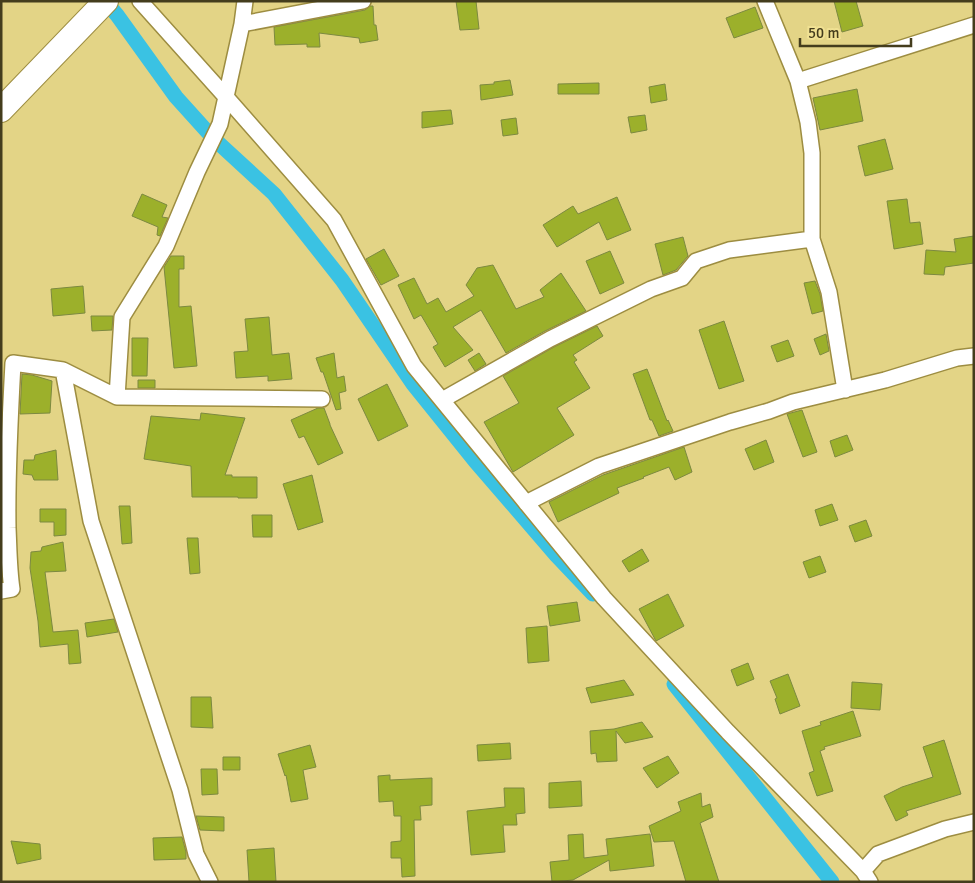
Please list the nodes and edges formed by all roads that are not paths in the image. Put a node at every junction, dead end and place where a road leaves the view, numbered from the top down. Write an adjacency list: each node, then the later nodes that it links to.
1 (106, 1): 10 (main road)
2 (140, 1): 9 (street)
3 (245, 1): 6 (street)
4 (363, 1): 6 (street)
5 (765, 1): 8 (street)
6 (242, 24): 9 (street)
7 (974, 25): 8 (street)
8 (798, 81): 11 (street)
9 (226, 97): 15 (street); 17 (street)
10 (1, 110)
11 (812, 239): 14 (street); 17 (street)
12 (974, 356): 14 (street)
13 (63, 370): 15 (street); 19 (street); 22 (street)
14 (845, 390): 18 (street)
15 (117, 397): 16 (street)
16 (322, 399)
17 (442, 400): 18 (street)
18 (526, 503): 21 (street)
19 (1, 591)
20 (974, 822): 21 (street)
21 (867, 876)
22 (210, 882)

